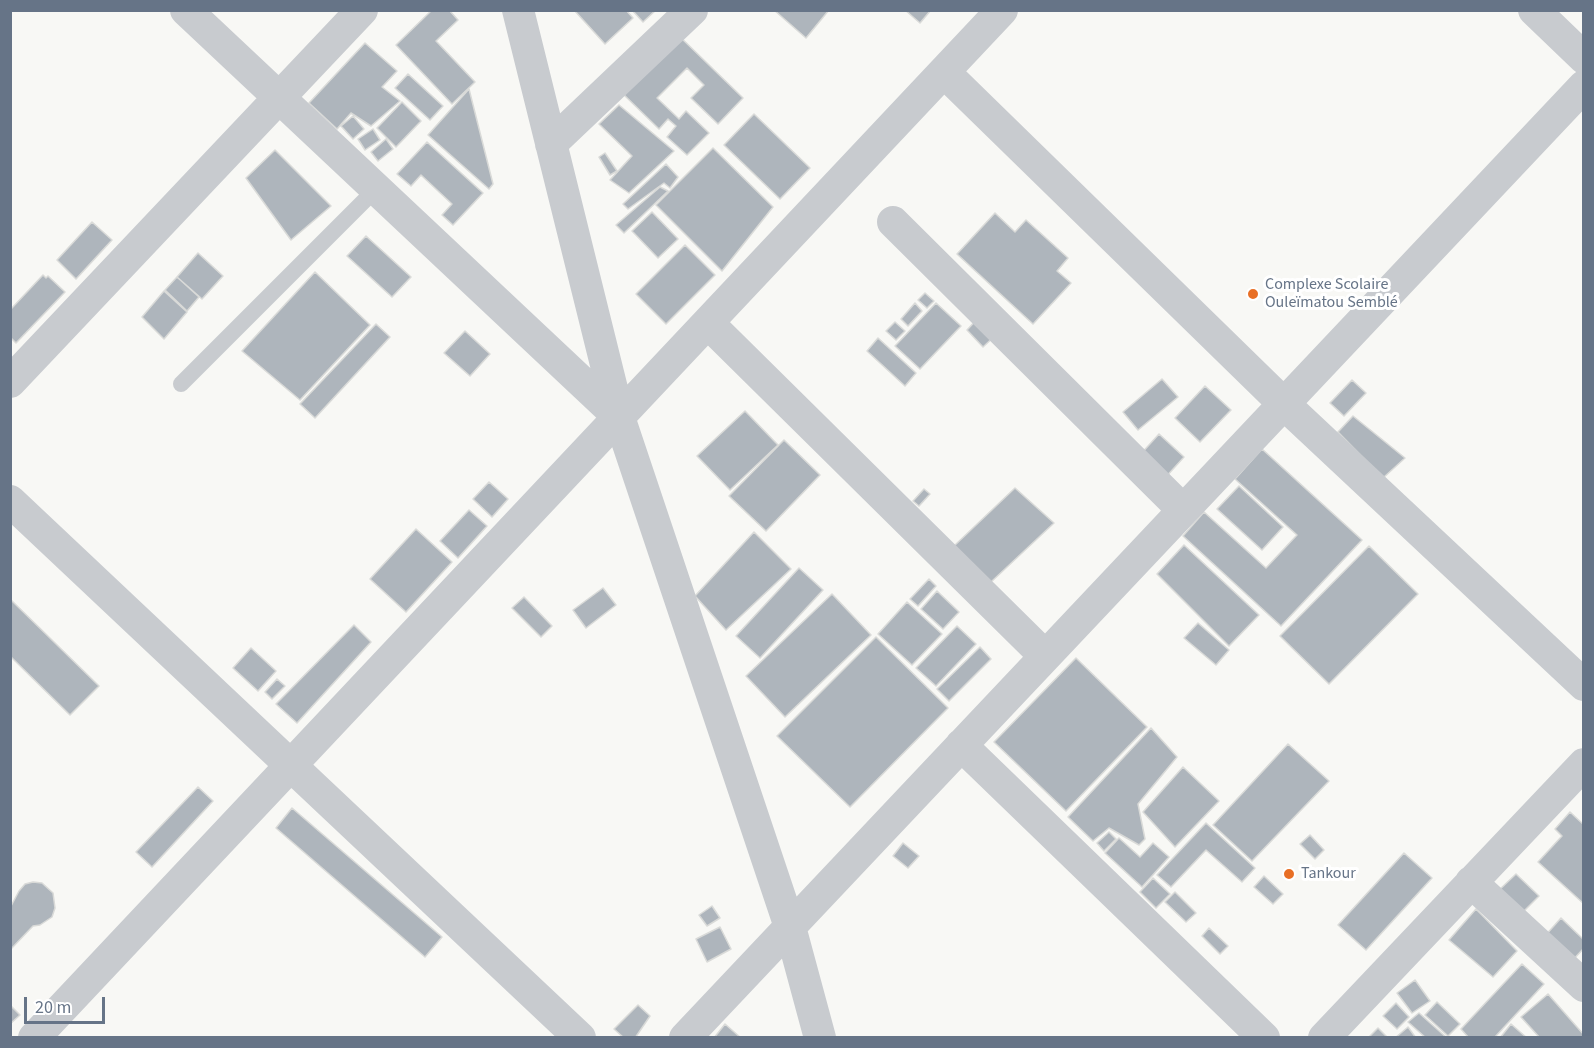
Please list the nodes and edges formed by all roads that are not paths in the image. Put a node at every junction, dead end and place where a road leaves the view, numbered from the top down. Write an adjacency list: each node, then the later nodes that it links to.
1 (186, 10): 10 (street)
2 (362, 10): 10 (street)
3 (518, 10): 11 (street)
4 (692, 10): 11 (street)
5 (1002, 10): 8 (street)
6 (1534, 10): 7 (street)
7 (1584, 58)
8 (944, 72): 14 (street); 17 (street)
9 (1584, 86): 17 (street)
10 (279, 98): 12 (street); 15 (street)
11 (551, 144): 18 (street)
12 (376, 189): 16 (lane); 18 (street)
13 (893, 222): 20 (street)
14 (708, 323): 18 (street); 21 (street)
15 (10, 381)
16 (181, 384)
17 (1284, 404): 20 (street); 22 (street)
18 (619, 417): 25 (street); 27 (street)
19 (10, 501): 25 (street)
20 (1183, 510): 21 (street)
21 (1045, 656): 23 (street)
22 (1584, 685)
23 (962, 745): 27 (street); 33 (street)
24 (1584, 764): 26 (street)
25 (291, 765): 29 (street); 30 (street)
26 (1471, 882): 28 (street); 34 (street)
27 (790, 927): 31 (street); 32 (street)
28 (1584, 986)
29 (34, 1038)
30 (580, 1038)
31 (685, 1038)
32 (820, 1038)
33 (1264, 1038)
34 (1324, 1038)

